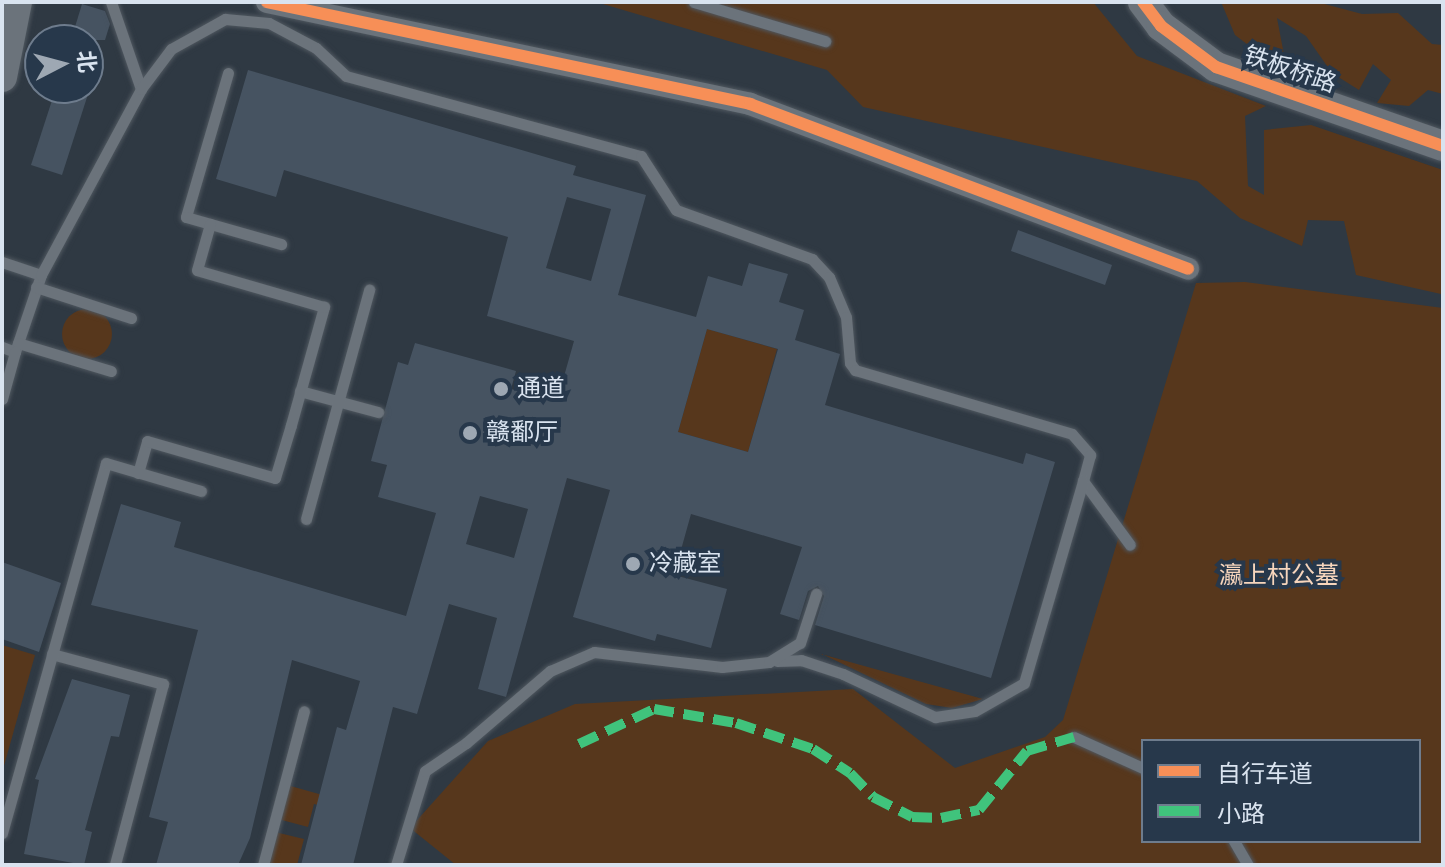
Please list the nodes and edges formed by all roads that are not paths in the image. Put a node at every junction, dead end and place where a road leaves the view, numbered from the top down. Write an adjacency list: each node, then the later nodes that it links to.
1 (17, 2): 8 (street)
2 (111, 2): 9 (lane)
3 (267, 2): 14 (street)
4 (694, 2): 6 (lane)
5 (1143, 2): 10 (street, 铁板桥路)
6 (825, 41)
7 (228, 73): 11 (lane)
8 (2, 77)
9 (141, 89): 15 (lane); 27 (lane)
10 (1443, 146)
11 (210, 224): 12 (lane); 22 (lane)
12 (281, 244)
13 (2, 262): 15 (lane)
14 (1188, 269)
15 (41, 275): 16 (lane)
16 (36, 287): 18 (lane); 20 (lane)
17 (369, 290): 24 (lane)
18 (131, 318)
19 (2, 347): 20 (lane)
20 (17, 347): 21 (lane); 23 (lane)
21 (111, 371)
22 (300, 391): 24 (lane); 26 (lane)
23 (2, 399)
24 (339, 401): 25 (lane); 29 (lane)
25 (378, 412)
26 (138, 473): 28 (lane); 32 (lane)
27 (1083, 481): 30 (lane); 33 (lane)
28 (201, 491)
29 (306, 519)
30 (1130, 545)
31 (816, 594): 33 (lane)
32 (52, 654): 37 (lane); 39 (lane)
33 (769, 662): 41 (lane)
34 (304, 711): 40 (lane)
35 (1074, 737): 36 (lane)
36 (1141, 767)
37 (2, 833)
38 (1235, 843): 42 (lane)
39 (115, 865)
40 (263, 865)
41 (396, 865)
42 (1248, 865)

